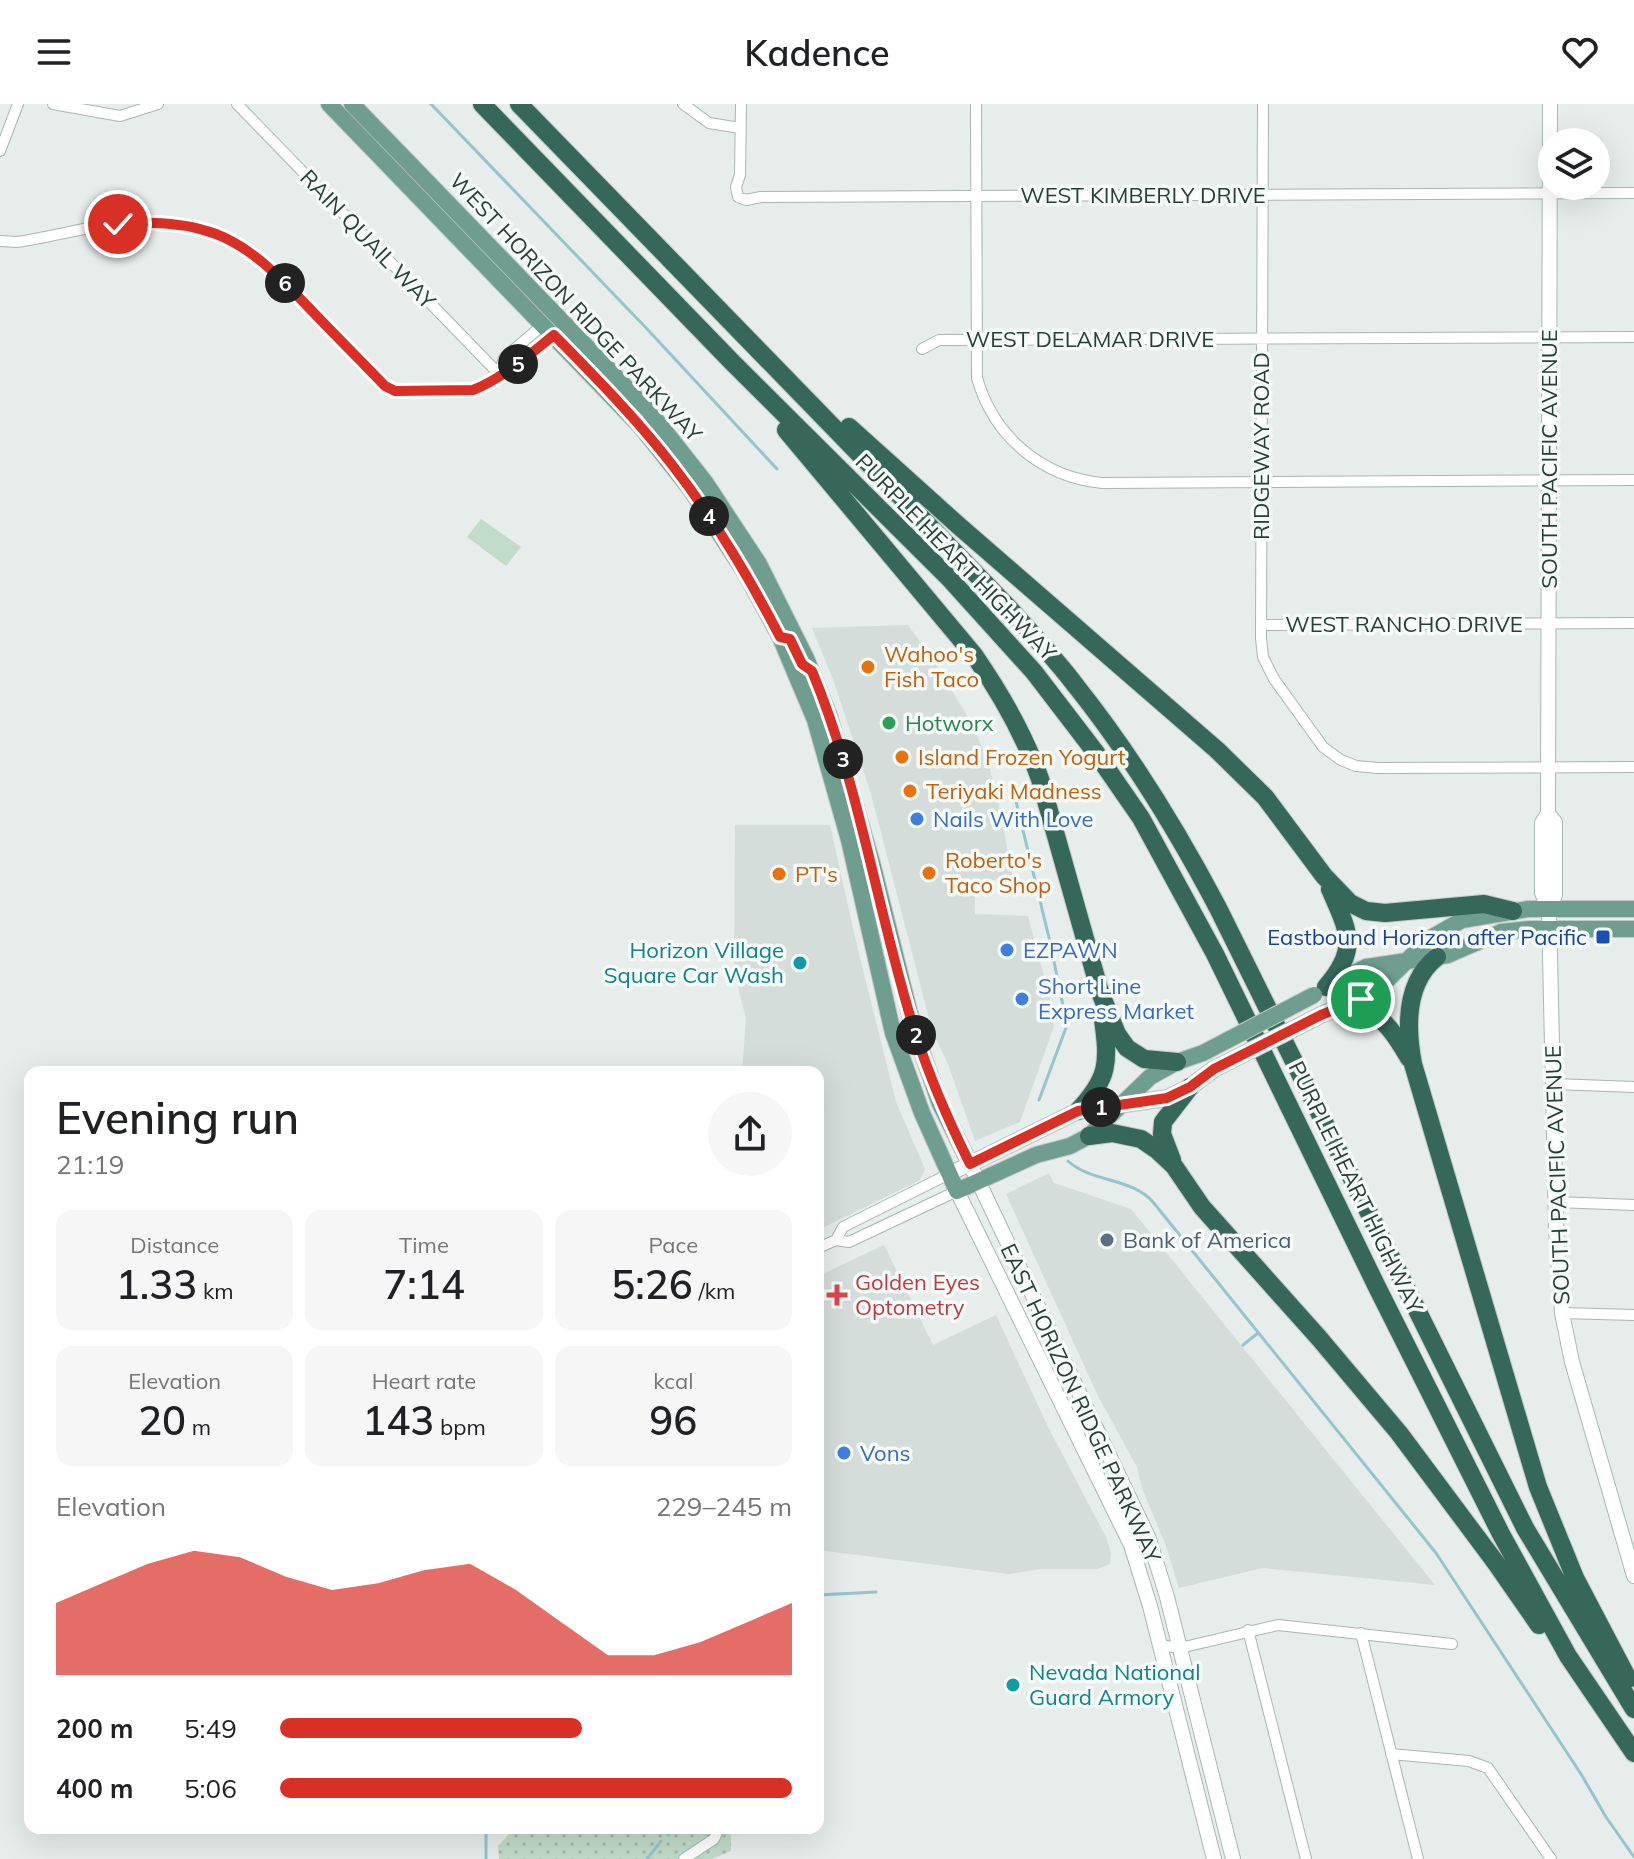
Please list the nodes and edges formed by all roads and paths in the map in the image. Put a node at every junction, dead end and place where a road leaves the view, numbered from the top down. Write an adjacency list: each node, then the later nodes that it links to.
1 (18, 104): 16 (street)
2 (53, 104): 3 (street)
3 (158, 104)
4 (237, 104): 32 (street, RAIN QUAIL WAY)
5 (329, 104): 25 (main road, WEST HORIZON RIDGE PARKWAY)
6 (352, 104): 33 (main road, WEST HORIZON RIDGE PARKWAY)
7 (482, 104): 31 (highway, PURPLE HEART HIGHWAY)
8 (519, 104): 24 (highway, PURPLE HEART HIGHWAY)
9 (683, 104): 14 (street)
10 (741, 104): 14 (street)
11 (976, 104): 21 (street)
12 (1263, 104): 19 (street, RIDGEWAY ROAD)
13 (1550, 104): 15 (main road, SOUTH PACIFIC AVENUE)
14 (740, 128): 21 (street, WEST KIMBERLY DRIVE)
15 (1550, 128)
16 (0, 151)
17 (1610, 193): 18 (street, WEST KIMBERLY DRIVE)
18 (1634, 193)
19 (1263, 194): 20 (street, WEST KIMBERLY DRIVE); 21 (street, WEST KIMBERLY DRIVE); 28 (street, RIDGEWAY ROAD)
20 (1538, 194)
21 (975, 196): 29 (street)
22 (1549, 200): 26 (main road, SOUTH PACIFIC AVENUE)
23 (0, 241): 32 (street)
24 (725, 315): 46 (highway); 88 (highway, PURPLE HEART HIGHWAY)
25 (549, 330): 32 (street); 33 (main road); 37 (main road, WEST HORIZON RIDGE PARKWAY)
26 (1549, 337): 27 (street, WEST DELAMAR DRIVE); 28 (street, WEST DELAMAR DRIVE); 35 (main road, SOUTH PACIFIC AVENUE)
27 (1634, 337)
28 (1262, 338): 29 (street, WEST DELAMAR DRIVE); 36 (street, RIDGEWAY ROAD)
29 (976, 339): 30 (street, WEST DELAMAR DRIVE); 36 (street)
30 (922, 349)
31 (732, 362): 57 (highway); 86 (highway, PURPLE HEART HIGHWAY)
32 (499, 374)
33 (619, 379): 37 (main road, WEST HORIZON RIDGE PARKWAY)
34 (1634, 480): 35 (street)
35 (1549, 481): 36 (street); 39 (main road, SOUTH PACIFIC AVENUE)
36 (1261, 482): 40 (street, RIDGEWAY ROAD)
37 (711, 504): 41 (main road, WEST HORIZON RIDGE PARKWAY); 42 (main road, WEST HORIZON RIDGE PARKWAY)
38 (1634, 623): 39 (street, WEST RANCHO DRIVE)
39 (1548, 624): 40 (street, WEST RANCHO DRIVE); 43 (main road, SOUTH PACIFIC AVENUE)
40 (1261, 625): 43 (street, RIDGEWAY ROAD)
41 (780, 637): 42 (main road); 45 (main road, WEST HORIZON RIDGE PARKWAY)
42 (812, 671): 45 (main road, WEST HORIZON RIDGE PARKWAY)
43 (1548, 767): 44 (street); 47 (main road, SOUTH PACIFIC AVENUE)
44 (1634, 767)
45 (842, 785): 50 (main road, WEST HORIZON RIDGE PARKWAY); 53 (main road, WEST HORIZON RIDGE PARKWAY)
46 (1324, 876): 49 (highway); 56 (highway)
47 (1549, 908): 48 (main road); 49 (main road); 51 (main road, SOUTH PACIFIC AVENUE)
48 (1634, 909)
49 (1513, 911): 55 (main road)
50 (888, 928): 53 (main road); 67 (main road, WEST HORIZON RIDGE PARKWAY)
51 (1549, 929): 52 (main road); 54 (main road); 61 (main road, SOUTH PACIFIC AVENUE)
52 (1634, 929)
53 (869, 932): 69 (main road, WEST HORIZON RIDGE PARKWAY)
54 (1437, 957): 55 (main road); 60 (highway)
55 (1408, 961): 56 (main road); 58 (main road)
56 (1320, 991): 59 (main road, bridge)
57 (1100, 992): 59 (highway); 65 (highway)
58 (1341, 1006): 60 (highway); 62 (main road, bridge)
59 (1177, 1062): 64 (main road)
60 (1413, 1064): 87 (highway)
61 (1554, 1084): 63 (street); 72 (main road, SOUTH PACIFIC AVENUE)
62 (1190, 1087): 64 (main road); 68 (highway)
63 (1634, 1087)
64 (1123, 1104): 65 (main road); 66 (main road)
65 (1078, 1111): 67 (main road)
66 (1089, 1136): 68 (highway); 70 (main road)
67 (970, 1164): 69 (main road); 70 (main road, WEST HORIZON RIDGE PARKWAY)
68 (1174, 1166): 86 (highway)
69 (949, 1174): 71 (main road, WEST HORIZON RIDGE PARKWAY); 74 (street)
70 (978, 1183): 71 (main road); 78 (main road, EAST HORIZON RIDGE PARKWAY)
71 (957, 1191): 74 (street); 79 (main road, EAST HORIZON RIDGE PARKWAY)
72 (1556, 1202): 73 (street); 76 (main road, SOUTH PACIFIC AVENUE)
73 (1634, 1205)
74 (836, 1240): 75 (street)
75 (824, 1245)
76 (1562, 1313): 77 (street); 80 (main road, SOUTH PACIFIC AVENUE)
77 (1634, 1315)
78 (1091, 1418): 79 (main road); 85 (main road, EAST HORIZON RIDGE PARKWAY)
79 (1075, 1427): 84 (main road, EAST HORIZON RIDGE PARKWAY)
80 (1634, 1576)
81 (1248, 1630): 82 (street); 85 (street); 95 (street)
82 (1361, 1633): 83 (street); 90 (street)
83 (1452, 1644)
84 (1160, 1645): 85 (street); 93 (main road, EAST HORIZON RIDGE PARKWAY)
85 (1180, 1648): 94 (main road, EAST HORIZON RIDGE PARKWAY)
86 (1568, 1656): 89 (highway, PURPLE HEART HIGHWAY)
87 (1634, 1689)
88 (1634, 1709)
89 (1634, 1753)
90 (1391, 1754): 96 (street); 97 (street)
91 (716, 1834): 92 (street)
92 (684, 1859)
93 (1214, 1859)
94 (1233, 1859)
95 (1306, 1859)
96 (1418, 1859)
97 (1551, 1859)

